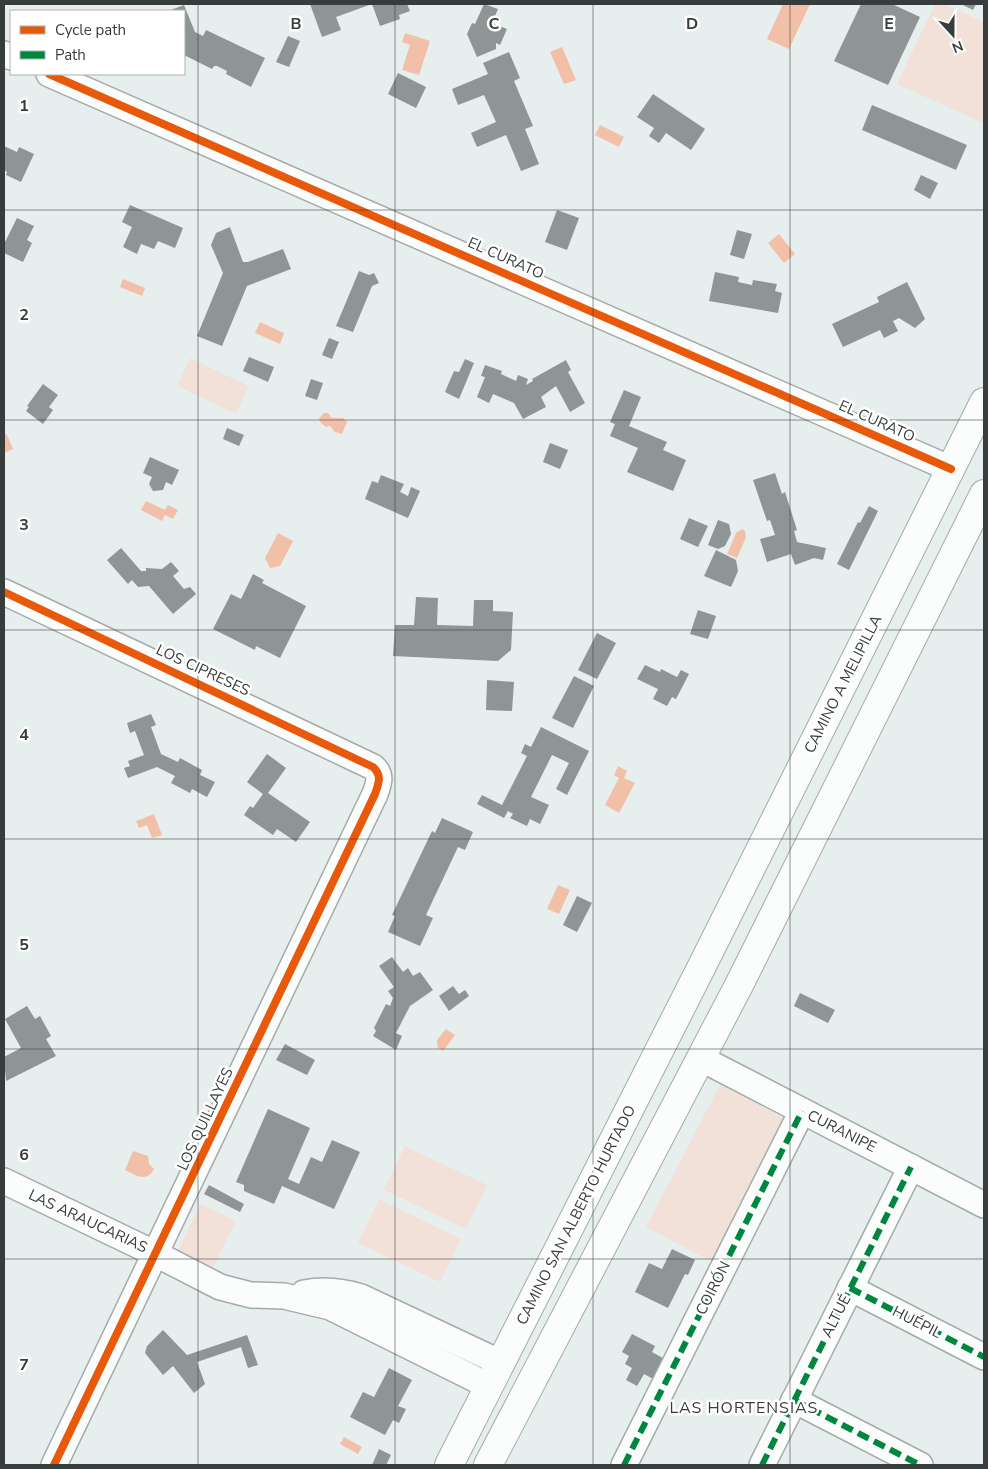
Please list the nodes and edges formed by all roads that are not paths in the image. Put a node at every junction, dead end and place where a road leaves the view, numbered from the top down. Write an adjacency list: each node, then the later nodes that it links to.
1 (51, 75): 3 (street, EL CURATO)
2 (984, 402): 3 (main road, CAMINO A MELIPILLA)
3 (951, 469): 7 (main road, CAMINO A MELIPILLA)
4 (984, 494): 8 (main road)
5 (4, 592): 6 (street, LOS CIPRESES)
6 (379, 783): 13 (street, LOS QUILLAYES)
7 (702, 966): 16 (main road, CAMINO SAN ALBERTO HURTADO)
8 (700, 1058): 9 (street, CURANIPE); 20 (main road)
9 (802, 1111): 10 (street, CURANIPE); 21 (street, COIRÓN)
10 (910, 1167): 12 (street, CURANIPE); 14 (street, ALTUÉ)
11 (4, 1181): 13 (street, LAS ARAUCARIAS)
12 (984, 1205)
13 (156, 1254): 16 (street, LAS ARAUCARIAS); 18 (street, LOS QUILLAYES)
14 (850, 1288): 15 (street, HUÉPIL); 17 (street, ALTUÉ)
15 (984, 1357)
16 (495, 1374): 19 (main road, CAMINO SAN ALBERTO HURTADO)
17 (794, 1400): 22 (street, ALTUÉ); 23 (street)
18 (54, 1465)
19 (449, 1465)
20 (488, 1465)
21 (624, 1465)
22 (762, 1465)
23 (920, 1465)

